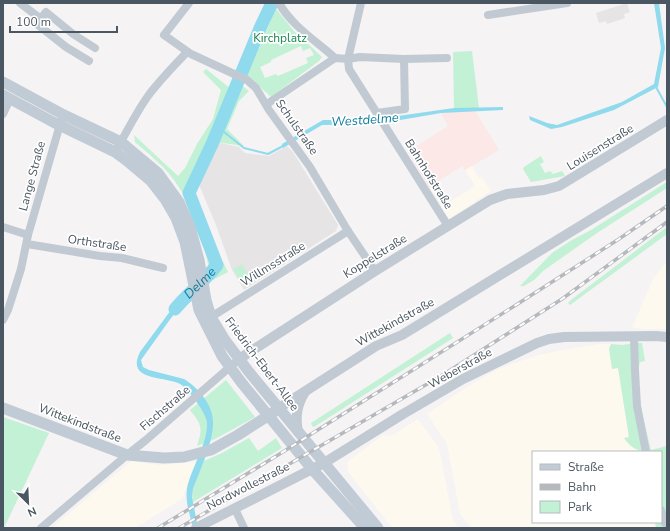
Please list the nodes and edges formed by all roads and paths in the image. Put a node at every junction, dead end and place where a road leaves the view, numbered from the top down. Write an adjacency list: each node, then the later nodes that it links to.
1 (20, 3): 7 (street)
2 (189, 3): 9 (street, Schulstraße)
3 (279, 3): 10 (street)
4 (361, 3): 12 (street)
5 (567, 3): 6 (street)
6 (488, 15)
7 (41, 19): 8 (street); 14 (street)
8 (95, 48)
9 (188, 52): 17 (street, Schulstraße); 22 (street)
10 (335, 58): 12 (street); 17 (street)
11 (447, 58): 13 (street)
12 (348, 59): 13 (street); 19 (street, Bahnhofstraße)
13 (404, 59): 19 (street)
14 (89, 61)
15 (3, 82): 20 (main road, Friedrich-Ebert-Allee)
16 (7, 97): 18 (street); 20 (main road, Friedrich-Ebert-Allee)
17 (266, 104): 28 (street, Schulstraße)
18 (3, 114)
19 (380, 118): 26 (street, Bahnhofstraße)
20 (61, 120): 22 (main road, Friedrich-Ebert-Allee); 23 (main road, Friedrich-Ebert-Allee); 29 (street, Lange Straße)
21 (667, 120): 25 (street, Louisenstraße)
22 (121, 142): 23 (street); 33 (main road, Friedrich-Ebert-Allee)
23 (115, 152): 33 (main road, Friedrich-Ebert-Allee)
24 (667, 173): 40 (street, Wittekindstraße)
25 (544, 190): 26 (street, Koppelstraße)
26 (448, 226): 32 (street, Koppelstraße)
27 (3, 227): 29 (street)
28 (348, 231): 32 (street, Schulstraße); 34 (street, Willmsstraße)
29 (28, 235): 30 (street, Lange Straße)
30 (26, 244): 31 (street, Orthstraße); 35 (street, Lange Straße)
31 (163, 268)
32 (375, 271): 38 (street, Koppelstraße)
33 (198, 286): 34 (main road, Friedrich-Ebert-Allee); 39 (main road, Friedrich-Ebert-Allee)
34 (211, 317): 38 (main road, Friedrich-Ebert-Allee)
35 (3, 320)
36 (634, 336): 37 (street, Weberstraße); 46 (street); 49 (street, Weberstraße)
37 (667, 337)
38 (239, 359): 39 (street, Koppelstraße); 42 (main road, Friedrich-Ebert-Allee)
39 (230, 367): 43 (main road, Friedrich-Ebert-Allee); 45 (street, Fischstraße)
40 (305, 392): 42 (street, Wittekindstraße); 44 (street)
41 (3, 408): 47 (main road, Wittekindstraße)
42 (279, 408): 43 (main road, Wittekindstraße); 44 (main road, Friedrich-Ebert-Allee)
43 (268, 415): 48 (main road, Wittekindstraße); 50 (main road, Friedrich-Ebert-Allee)
44 (298, 432): 49 (main road, Friedrich-Ebert-Allee)
45 (146, 440): 47 (street, Fischstraße); 48 (street)
46 (646, 451)
47 (127, 455): 48 (main road, Wittekindstraße); 54 (street, Fischstraße)
48 (150, 457)
49 (324, 463): 50 (street, Weberstraße); 58 (main road, Friedrich-Ebert-Allee)
50 (312, 469): 51 (street, Nordwollestraße); 57 (main road, Friedrich-Ebert-Allee)
51 (235, 509): 55 (street, Nordwollestraße); 56 (street)
52 (662, 514): 53 (street)
53 (667, 524)
54 (41, 528)
55 (196, 528)
56 (244, 528)
57 (365, 528)
58 (378, 528)

